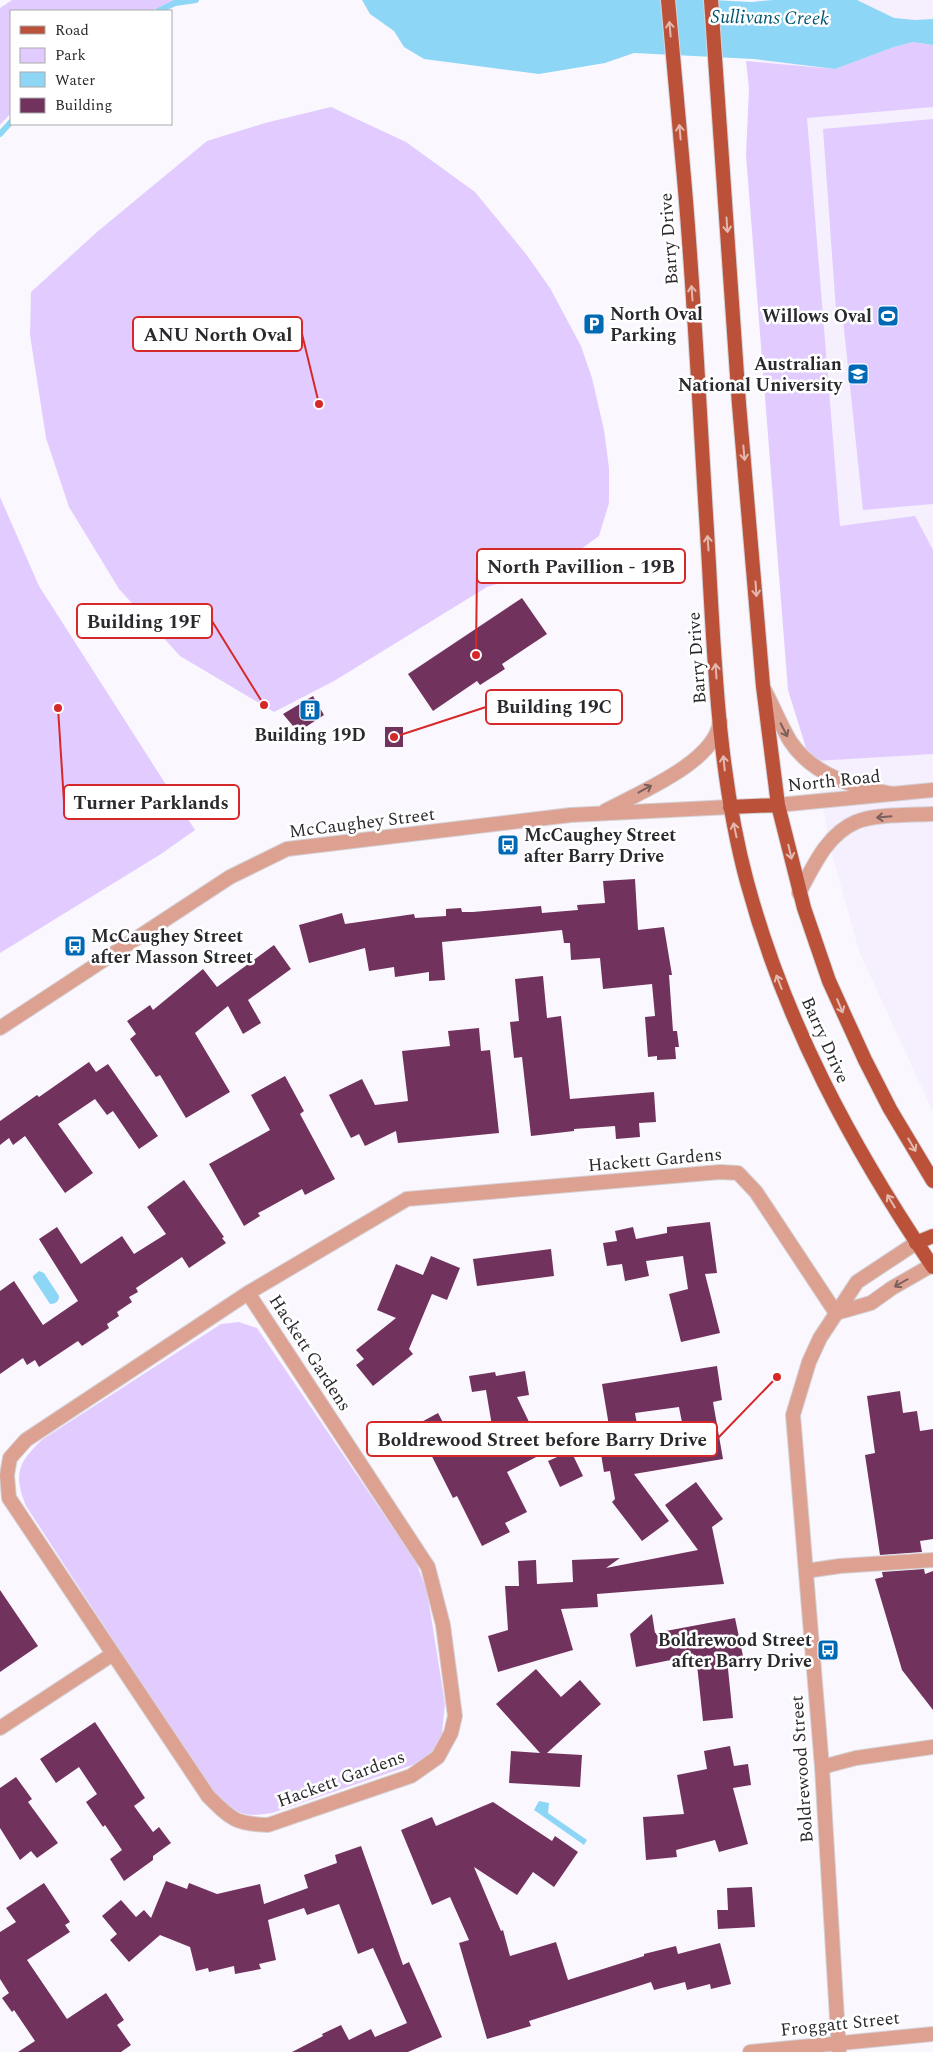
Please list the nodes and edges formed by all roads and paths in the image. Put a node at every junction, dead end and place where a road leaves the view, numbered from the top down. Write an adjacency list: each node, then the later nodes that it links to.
1 (668, 0): 4 (main road, Barry Drive, one-way to 1)
2 (711, 0): 3 (main road, Barry Drive, one-way to 3)
3 (763, 686): 6 (street, North Road, one-way to 6); 7 (main road, Barry Drive)
4 (720, 720): 8 (main road, Barry Drive, one-way to 4); 9 (street, one-way to 4)
5 (933, 790): 6 (street, North Road)
6 (893, 794): 7 (street, North Road)
7 (778, 805): 8 (main road, McCaughey Street); 11 (main road, Barry Drive, one-way to 11)
8 (730, 807): 9 (street, McCaughey Street); 15 (main road, Barry Drive, one-way to 8)
9 (602, 813): 12 (street, McCaughey Street)
10 (933, 814): 11 (street, one-way to 11)
11 (799, 893): 13 (main road, Barry Drive, one-way to 13)
12 (0, 1028)
13 (933, 1181)
14 (933, 1236): 15 (main road)
15 (916, 1243): 16 (main road, Barry Drive); 18 (street, Boldrewood Street)
16 (933, 1265): 18 (street, one-way to 18)
17 (248, 1292): 18 (street, Hackett Gardens); 21 (street, Hackett Gardens); 21 (street, Hackett Gardens)
18 (836, 1313): 20 (street, Boldrewood Street)
19 (933, 1560): 20 (street)
20 (806, 1571): 24 (street, Boldrewood Street)
21 (113, 1654): 22 (street)
22 (0, 1728)
23 (933, 1748): 24 (street)
24 (822, 1767): 26 (street, Boldrewood Street)
25 (933, 2034): 26 (street, Froggatt Street)
26 (839, 2048): 27 (street, Froggatt Street)
27 (750, 2052)

